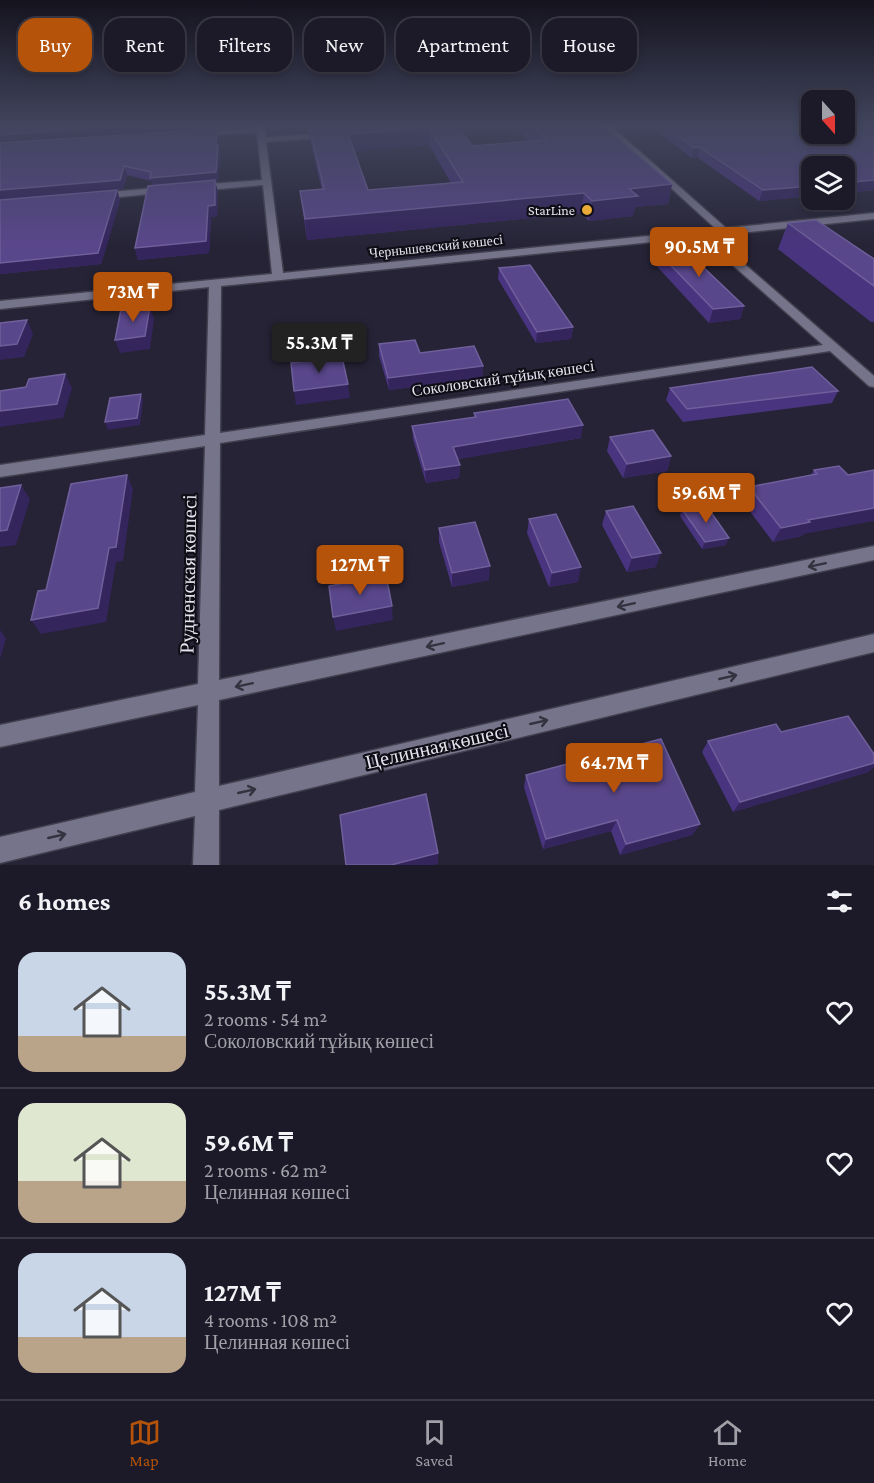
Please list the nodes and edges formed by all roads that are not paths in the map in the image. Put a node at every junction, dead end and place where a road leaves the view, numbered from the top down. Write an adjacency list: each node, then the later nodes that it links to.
1 (265, 165): 3 (street)
2 (650, 165): 8 (street)
3 (267, 182): 4 (street); 10 (street)
4 (186, 189)
5 (174, 190): 6 (street)
6 (93, 197)
7 (874, 216): 8 (street, Чернышевский көшесі)
8 (725, 232): 9 (street, Чернышевский көшесі)
9 (704, 234): 10 (street, Чернышевский көшесі); 13 (street)
10 (278, 276): 11 (street, Чернышевский көшесі)
11 (215, 283): 12 (street, Чернышевский көшесі); 15 (street, Рудненская көшесі)
12 (0, 305)
13 (834, 347): 14 (street); 15 (street, Соколовский тұйық көшесі)
14 (874, 382)
15 (213, 438): 16 (street, Соколовский тұйық көшесі); 19 (street, Рудненская көшесі)
16 (0, 471)
17 (874, 553): 19 (street, one-way to 19)
18 (874, 643): 21 (street, Целинная көшесі, one-way to 18)
19 (209, 692): 20 (street); 21 (street, Рудненская көшесі)
20 (0, 736)
21 (207, 801): 22 (street, Целинная көшесі, one-way to 21); 23 (street, Рудненская көшесі)
22 (0, 850)
23 (206, 865)

